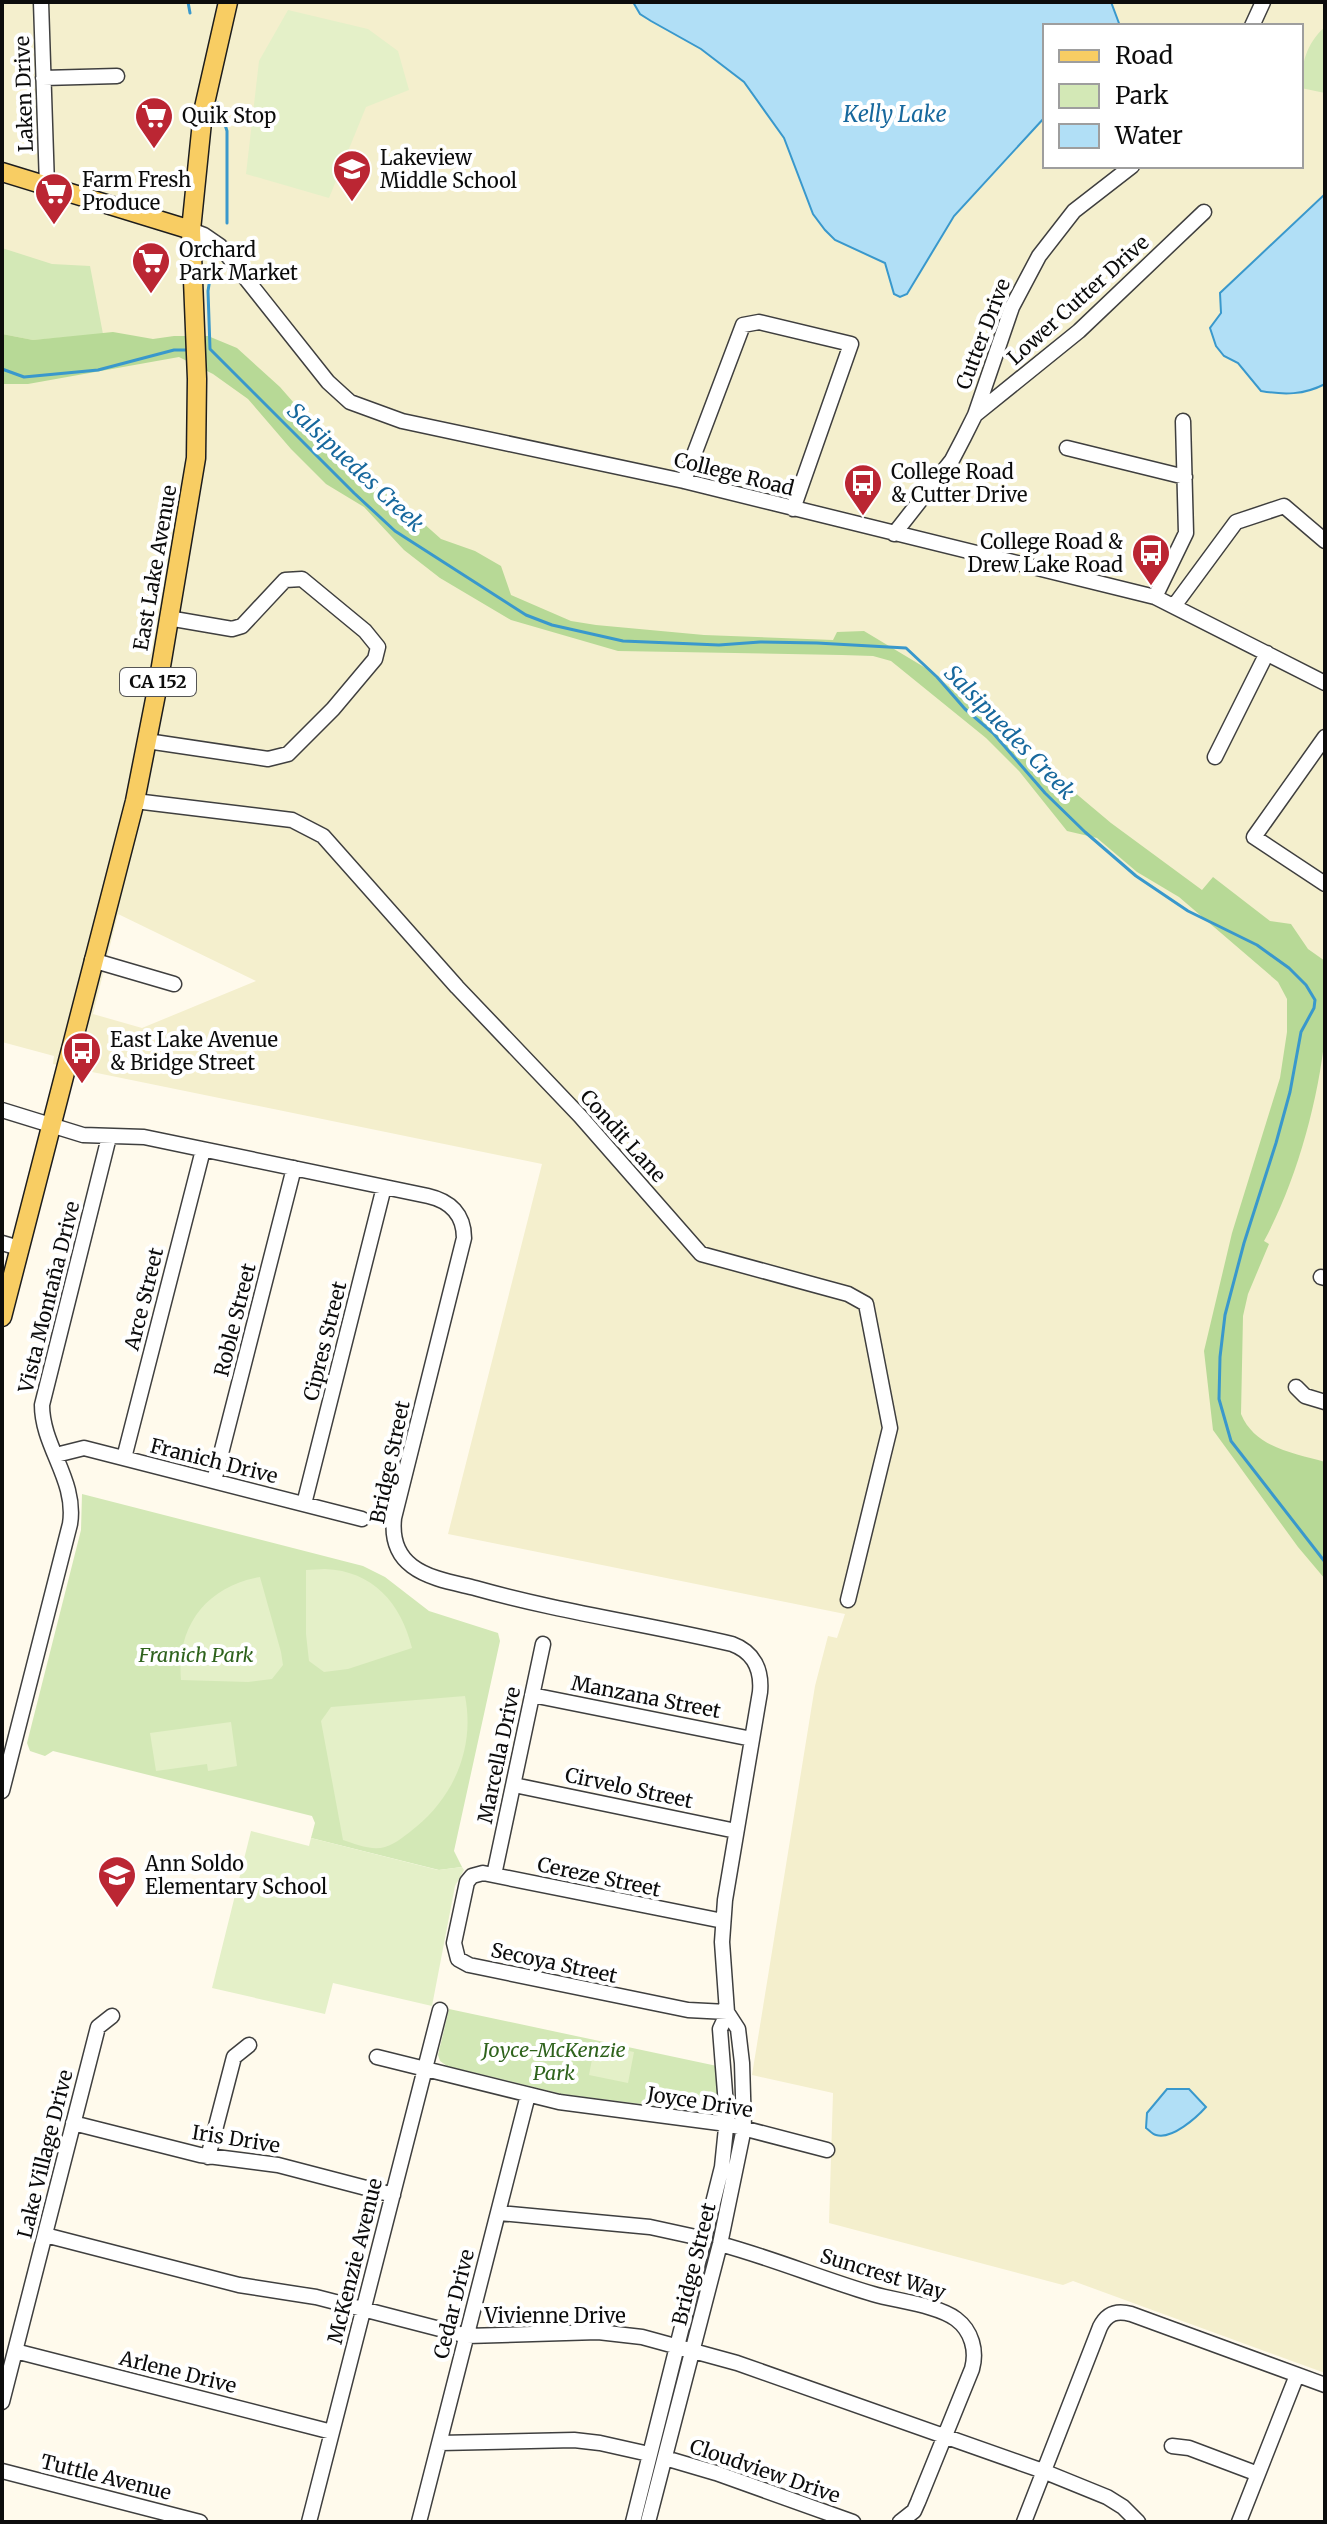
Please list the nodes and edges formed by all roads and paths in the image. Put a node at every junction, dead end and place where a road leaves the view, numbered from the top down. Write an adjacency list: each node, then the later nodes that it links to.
1 (41, 2): 6 (street, Laken Drive)
2 (228, 2): 11 (main road, East Lake Avenue / CA 152)
3 (1263, 2): 4 (street)
4 (1253, 24)
5 (117, 76): 6 (street)
6 (43, 78): 9 (street, Laken Drive)
7 (1129, 168): 12 (street, Cutter Drive)
8 (2, 172): 9 (main road)
9 (47, 186): 11 (main road)
10 (1204, 212): 12 (street, Lower Cutter Drive)
11 (191, 230): 16 (street, College Road); 22 (main road, East Lake Avenue / CA 152)
12 (975, 415): 18 (street, Cutter Drive)
13 (1183, 421): 15 (street)
14 (1067, 448): 15 (street)
15 (1185, 477): 20 (street)
16 (684, 481): 17 (street, College Road); 17 (street)
17 (793, 509): 18 (street, College Road)
18 (894, 534): 20 (street, College Road)
19 (1325, 541): 21 (street)
20 (1155, 597): 21 (street, College Road)
21 (1174, 606): 23 (street, College Road)
22 (168, 618): 26 (main road, East Lake Avenue / CA 152); 26 (street)
23 (1267, 653): 24 (street, College Road); 27 (street)
24 (1325, 683)
25 (1325, 737): 29 (street)
26 (147, 741): 28 (main road, East Lake Avenue / CA 152)
27 (1215, 757)
28 (135, 801): 30 (main road, East Lake Avenue / CA 152); 47 (street, Condit Lane)
29 (1325, 884)
30 (92, 960): 31 (street); 33 (main road, East Lake Avenue / CA 152)
31 (174, 984)
32 (2, 1110): 33 (street, Bridge Street)
33 (51, 1125): 34 (street, Bridge Street); 38 (main road, East Lake Avenue / CA 152)
34 (109, 1137): 35 (street, Bridge Street); 42 (street, Vista Montaña Drive)
35 (203, 1150): 36 (street, Bridge Street); 43 (street, Arce Street)
36 (294, 1168): 37 (street, Bridge Street); 44 (street, Roble Street)
37 (384, 1187): 45 (street, Cipres Street); 50 (street, Bridge Street)
38 (11, 1246): 39 (main road, East Lake Avenue / CA 152)
39 (2, 1317)
40 (1296, 1387): 41 (street)
41 (1325, 1402)
42 (56, 1455): 43 (street, Franich Drive); 51 (street, Vista Montaña Drive)
43 (124, 1458): 44 (street, Franich Drive)
44 (214, 1481): 45 (street, Franich Drive)
45 (304, 1504): 46 (street, Franich Drive)
46 (362, 1519)
47 (848, 1600)
48 (543, 1644): 49 (street, Marcella Drive)
49 (532, 1695): 50 (street, Manzana Street); 52 (street, Marcella Drive)
50 (752, 1739): 54 (street, Bridge Street)
51 (5, 1759): 53 (street, Vista Montaña Drive)
52 (514, 1785): 54 (street, Cirvelo Street); 55 (street, Marcella Drive)
53 (2, 1791)
54 (736, 1831): 57 (street, Bridge Street)
55 (494, 1875): 56 (street, Cereze Street); 57 (street, Cereze Street)
56 (469, 1879): 59 (street, Secoya Street)
57 (723, 1921): 59 (street, Bridge Street)
58 (440, 2010): 63 (street, McKenzie Avenue)
59 (727, 2013): 66 (street, Bridge Street); 67 (street, Bridge Street)
60 (112, 2016): 65 (street, Lake Village Drive)
61 (249, 2045): 69 (street)
62 (377, 2057): 63 (street, Joyce Drive)
63 (426, 2069): 64 (street, Joyce Drive); 70 (street, McKenzie Avenue)
64 (528, 2095): 66 (street, Joyce Drive); 71 (street, Cedar Drive)
65 (73, 2123): 69 (street, Iris Drive); 72 (street, Lake Village Drive)
66 (727, 2124): 67 (street, Joyce Drive); 73 (street, Bridge Street)
67 (744, 2128): 68 (street, Joyce Drive); 74 (street, Bridge Street)
68 (827, 2150)
69 (208, 2157): 70 (street, Iris Drive)
70 (393, 2195): 75 (street, McKenzie Avenue)
71 (499, 2213): 73 (street); 76 (street, Cedar Drive)
72 (45, 2235): 75 (street, Vivienne Drive); 78 (street, Lake Village Drive)
73 (705, 2239): 77 (street, Bridge Street)
74 (720, 2244): 79 (street, Bridge Street); 84 (street, Suncrest Way)
75 (364, 2310): 76 (street, Vivienne Drive); 83 (street, McKenzie Avenue)
76 (467, 2336): 77 (street, Vivienne Drive); 85 (street, Cedar Drive)
77 (677, 2346): 79 (street, Vivienne Drive); 87 (street, Bridge Street)
78 (15, 2351): 82 (street, Lake Village Drive); 83 (street, Arlene Drive)
79 (693, 2351): 84 (street, Vivienne Drive); 88 (street, Bridge Street)
80 (1297, 2375): 81 (street); 90 (street); 91 (street)
81 (1325, 2385)
82 (2, 2402)
83 (332, 2432): 93 (street, McKenzie Avenue)
84 (945, 2437): 90 (street, Vivienne Drive); 98 (street)
85 (440, 2443): 87 (street); 94 (street, Cedar Drive)
86 (1172, 2446): 91 (street)
87 (649, 2454): 95 (street, Bridge Street)
88 (665, 2458): 96 (street, Bridge Street); 97 (street, Cloudview Drive)
89 (2, 2471): 92 (street, Tuttle Avenue)
90 (1043, 2471): 99 (street); 100 (street, Vivienne Drive)
91 (1258, 2474): 101 (street)
92 (200, 2522)
93 (309, 2522)
94 (419, 2522)
95 (633, 2522)
96 (648, 2522)
97 (853, 2522)
98 (900, 2522)
99 (1024, 2522)
100 (1138, 2522)
101 (1239, 2522)

